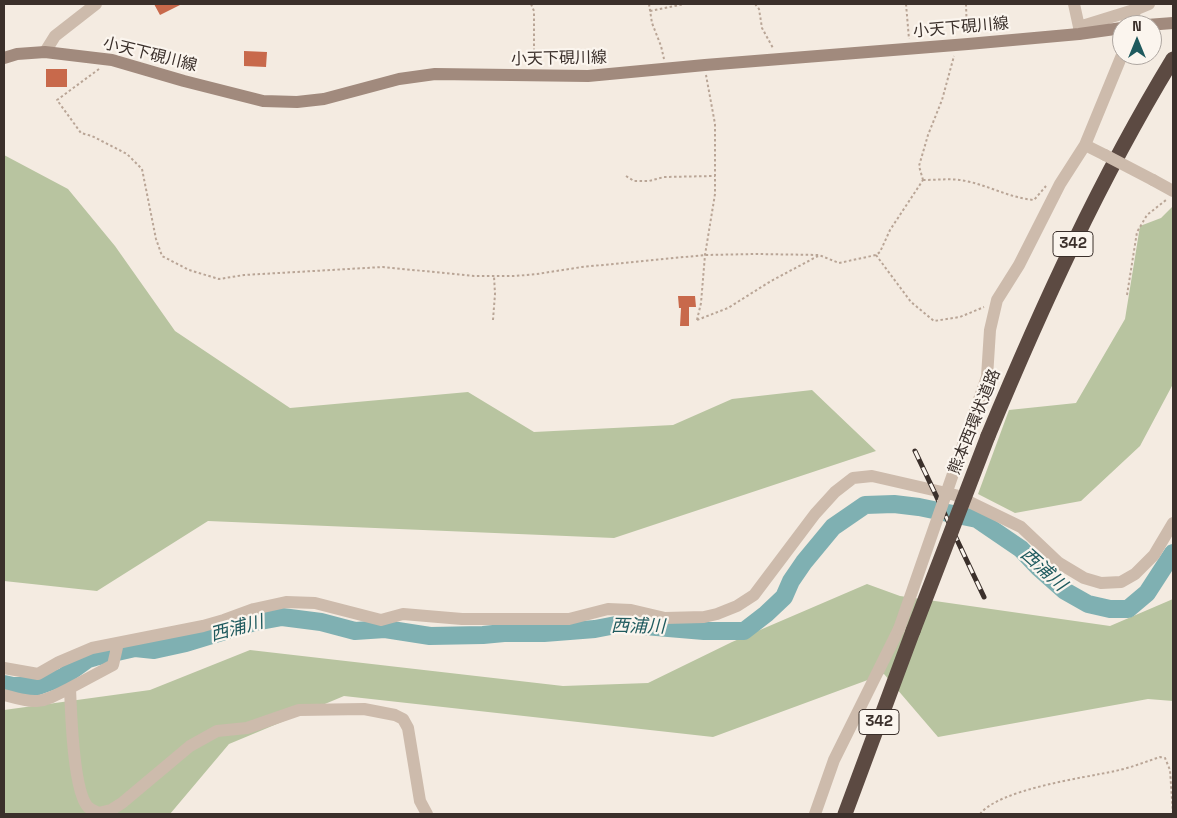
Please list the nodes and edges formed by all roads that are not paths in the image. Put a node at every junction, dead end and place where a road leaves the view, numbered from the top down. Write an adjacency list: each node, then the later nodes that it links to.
1 (96, 4): 8 (street)
2 (1074, 4): 7 (street)
3 (1149, 4): 4 (street)
4 (1137, 9): 5 (street); 7 (street)
5 (1132, 15)
6 (1112, 29): 7 (main road, 小天下硯川線)
7 (1079, 31): 8 (main road, 小天下硯川線)
8 (45, 52): 9 (main road, 小天下硯川線)
9 (4, 58)
10 (1173, 59): 15 (highway, 熊本西環状道路 / 342, bridge)
11 (1118, 65): 12 (street)
12 (1085, 145): 13 (street, bridge); 15 (street, bridge)
13 (1170, 195)
14 (1173, 523): 16 (street)
15 (906, 630): 21 (street); 22 (highway, 熊本西環状道路 / 342)
16 (118, 643): 17 (street); 18 (street)
17 (4, 668)
18 (70, 688): 19 (street); 20 (street)
19 (4, 695)
20 (427, 814)
21 (815, 814)
22 (845, 814)

